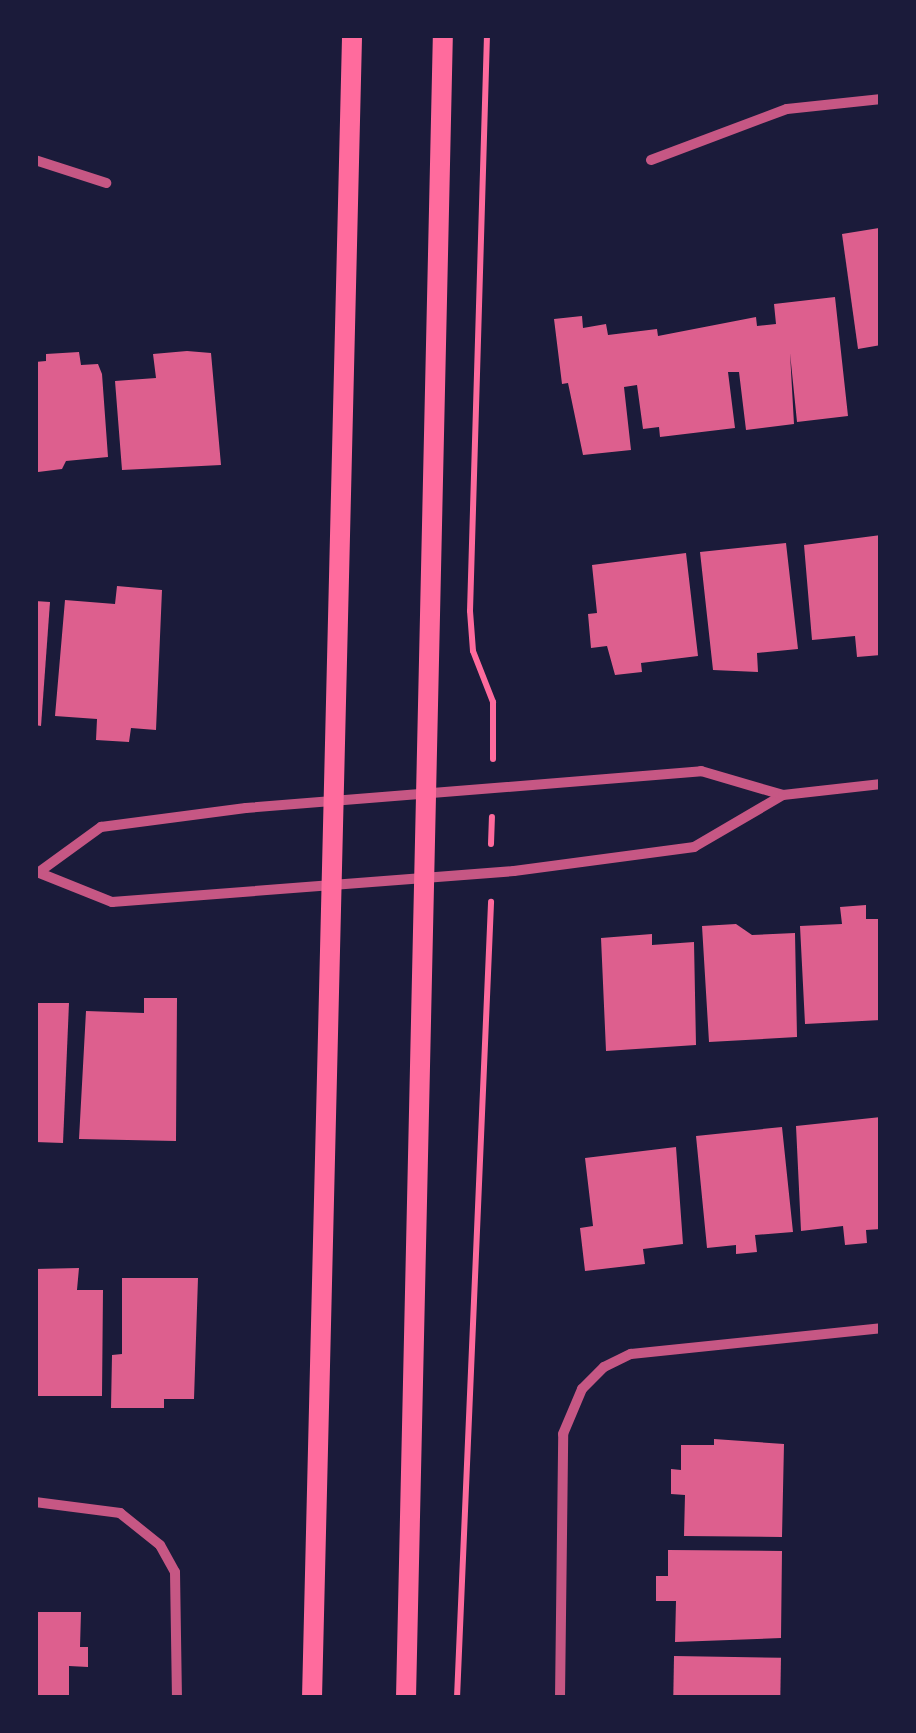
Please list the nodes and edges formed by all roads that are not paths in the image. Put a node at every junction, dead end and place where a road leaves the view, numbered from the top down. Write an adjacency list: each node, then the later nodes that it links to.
1 (352, 35): 10 (main road)
2 (443, 35): 8 (main road)
3 (881, 99): 5 (street)
4 (35, 160): 6 (street)
5 (651, 160)
6 (106, 183)
7 (881, 784): 9 (street)
8 (426, 794): 9 (street); 10 (street); 12 (main road)
9 (784, 795): 12 (street)
10 (330, 801): 11 (street); 13 (main road)
11 (37, 872): 13 (street)
12 (424, 878): 13 (street); 18 (main road)
13 (330, 885): 17 (main road)
14 (881, 1328): 19 (street)
15 (35, 1502): 16 (street)
16 (177, 1698)
17 (312, 1698)
18 (406, 1698)
19 (560, 1698)

